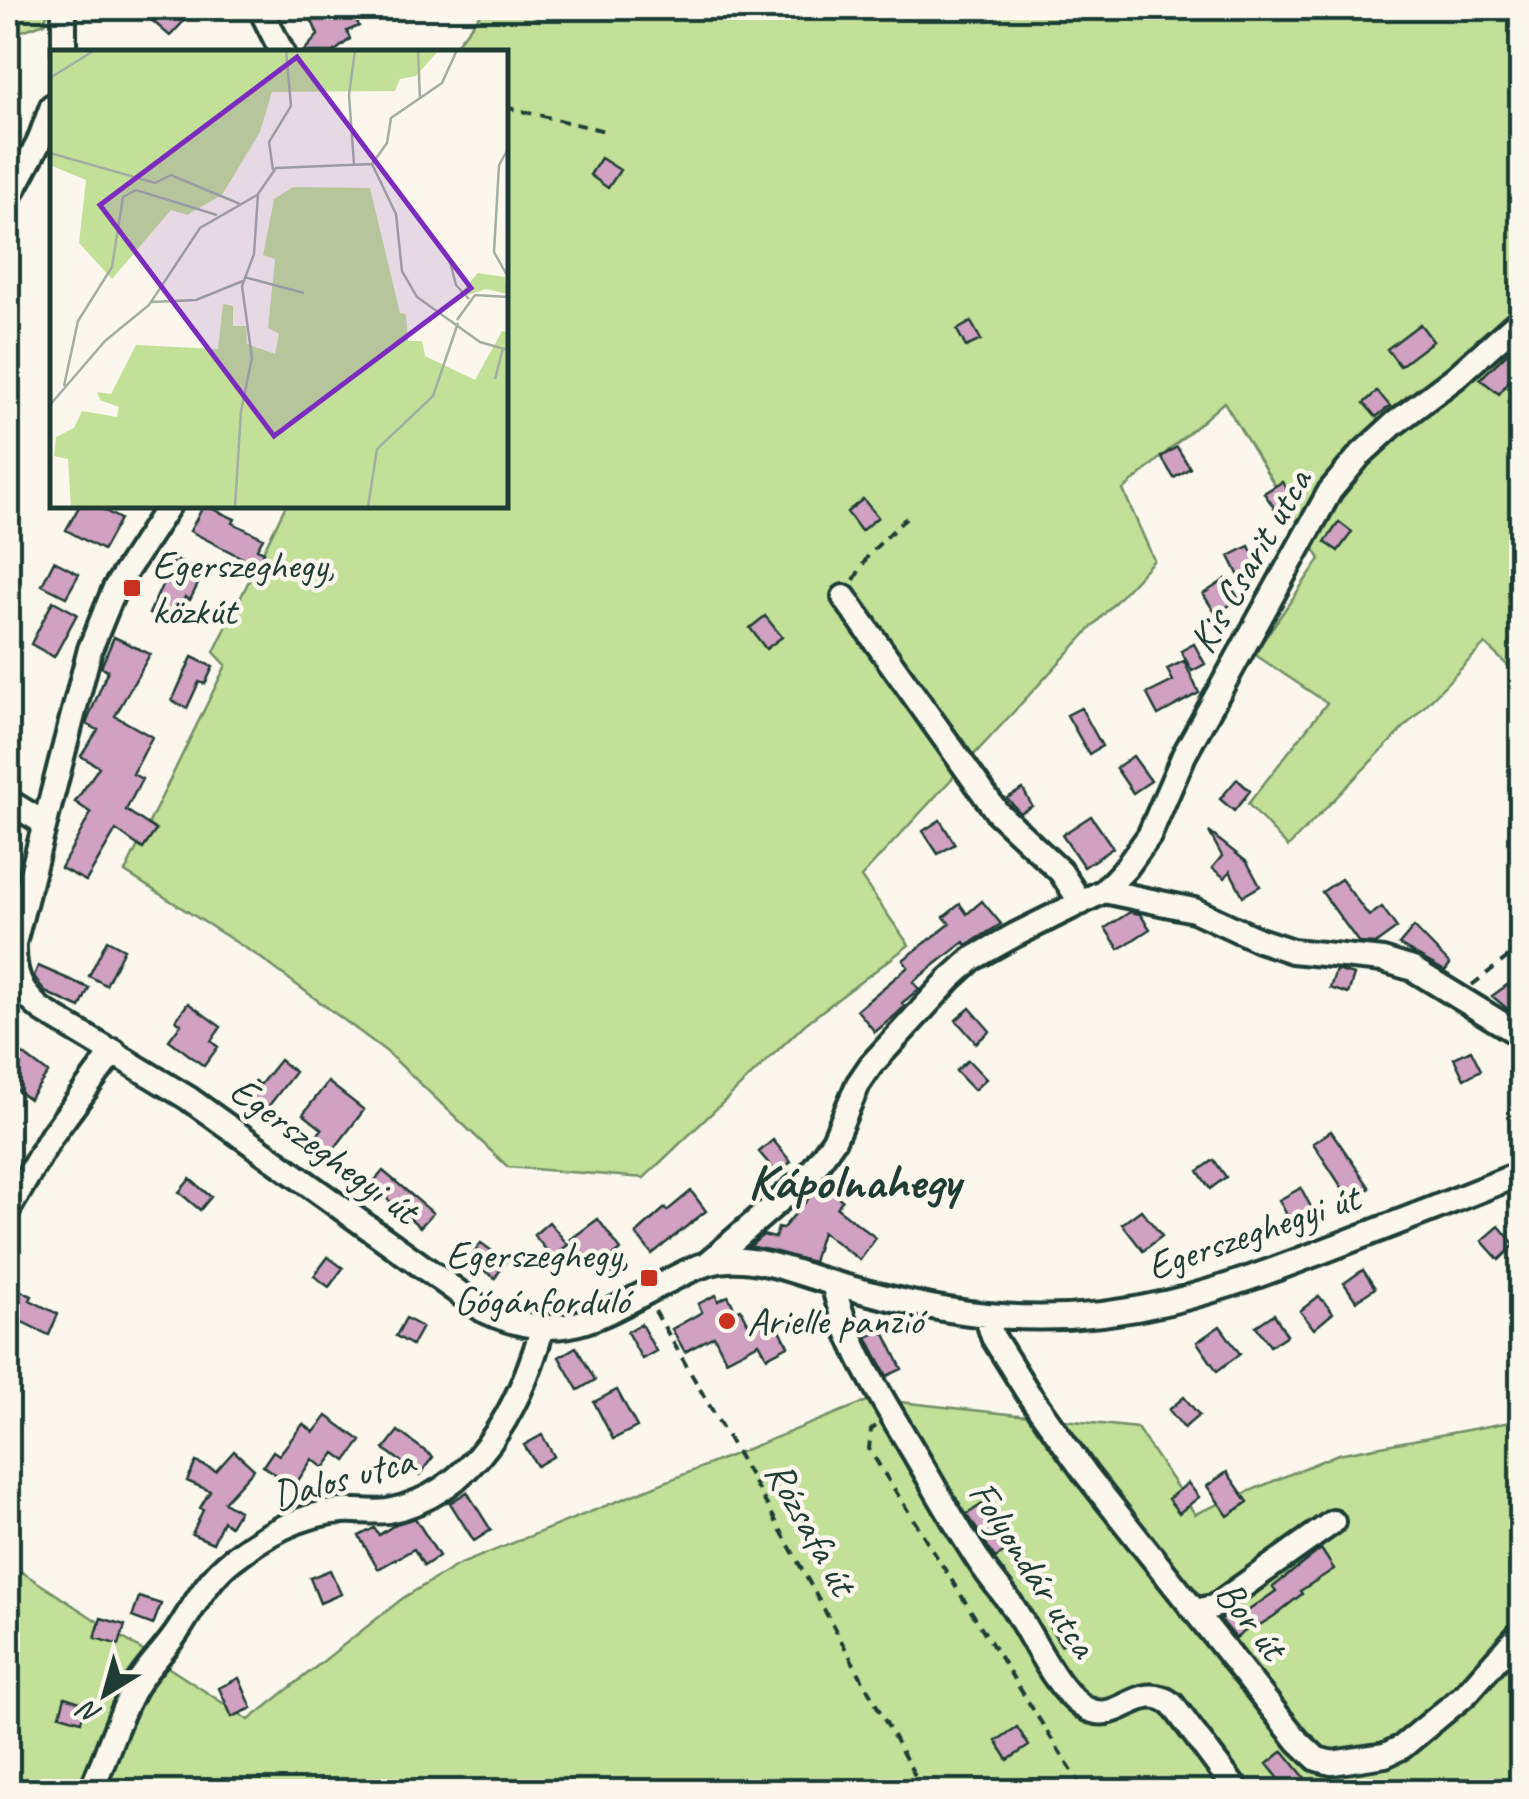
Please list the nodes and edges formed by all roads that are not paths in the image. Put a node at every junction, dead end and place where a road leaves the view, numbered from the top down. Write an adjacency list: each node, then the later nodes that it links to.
1 (64, 8): 3 (street)
2 (260, 8): 4 (street)
3 (64, 50)
4 (281, 50)
5 (50, 111): 6 (street)
6 (8, 200)
7 (1522, 318): 12 (street, Kis Csarit utca)
8 (167, 508): 11 (street)
9 (844, 597): 13 (street)
10 (8, 801): 11 (street)
11 (44, 823): 14 (street)
12 (1104, 891): 13 (street, Egerszeghegyi út); 15 (street)
13 (1082, 904): 19 (street, Egerszeghegyi út)
14 (15, 991): 16 (street, Egerszeghegyi út)
15 (1522, 1036)
16 (114, 1050): 18 (street); 22 (street, Egerszeghegyi út)
17 (1522, 1173): 21 (street, Egerszeghegyi út)
18 (8, 1210)
19 (706, 1264): 20 (street, Egerszeghegyi út); 22 (street, Egerszeghegyi út)
20 (833, 1283): 21 (street, Egerszeghegyi út); 27 (street, Folyondár utca)
21 (986, 1315): 24 (street, Bor út)
22 (542, 1329): 26 (street, Dalos utca)
23 (1333, 1522): 24 (street)
24 (1196, 1611): 25 (street, Bor út)
25 (1522, 1631)
26 (90, 1792)
27 (1238, 1792)

